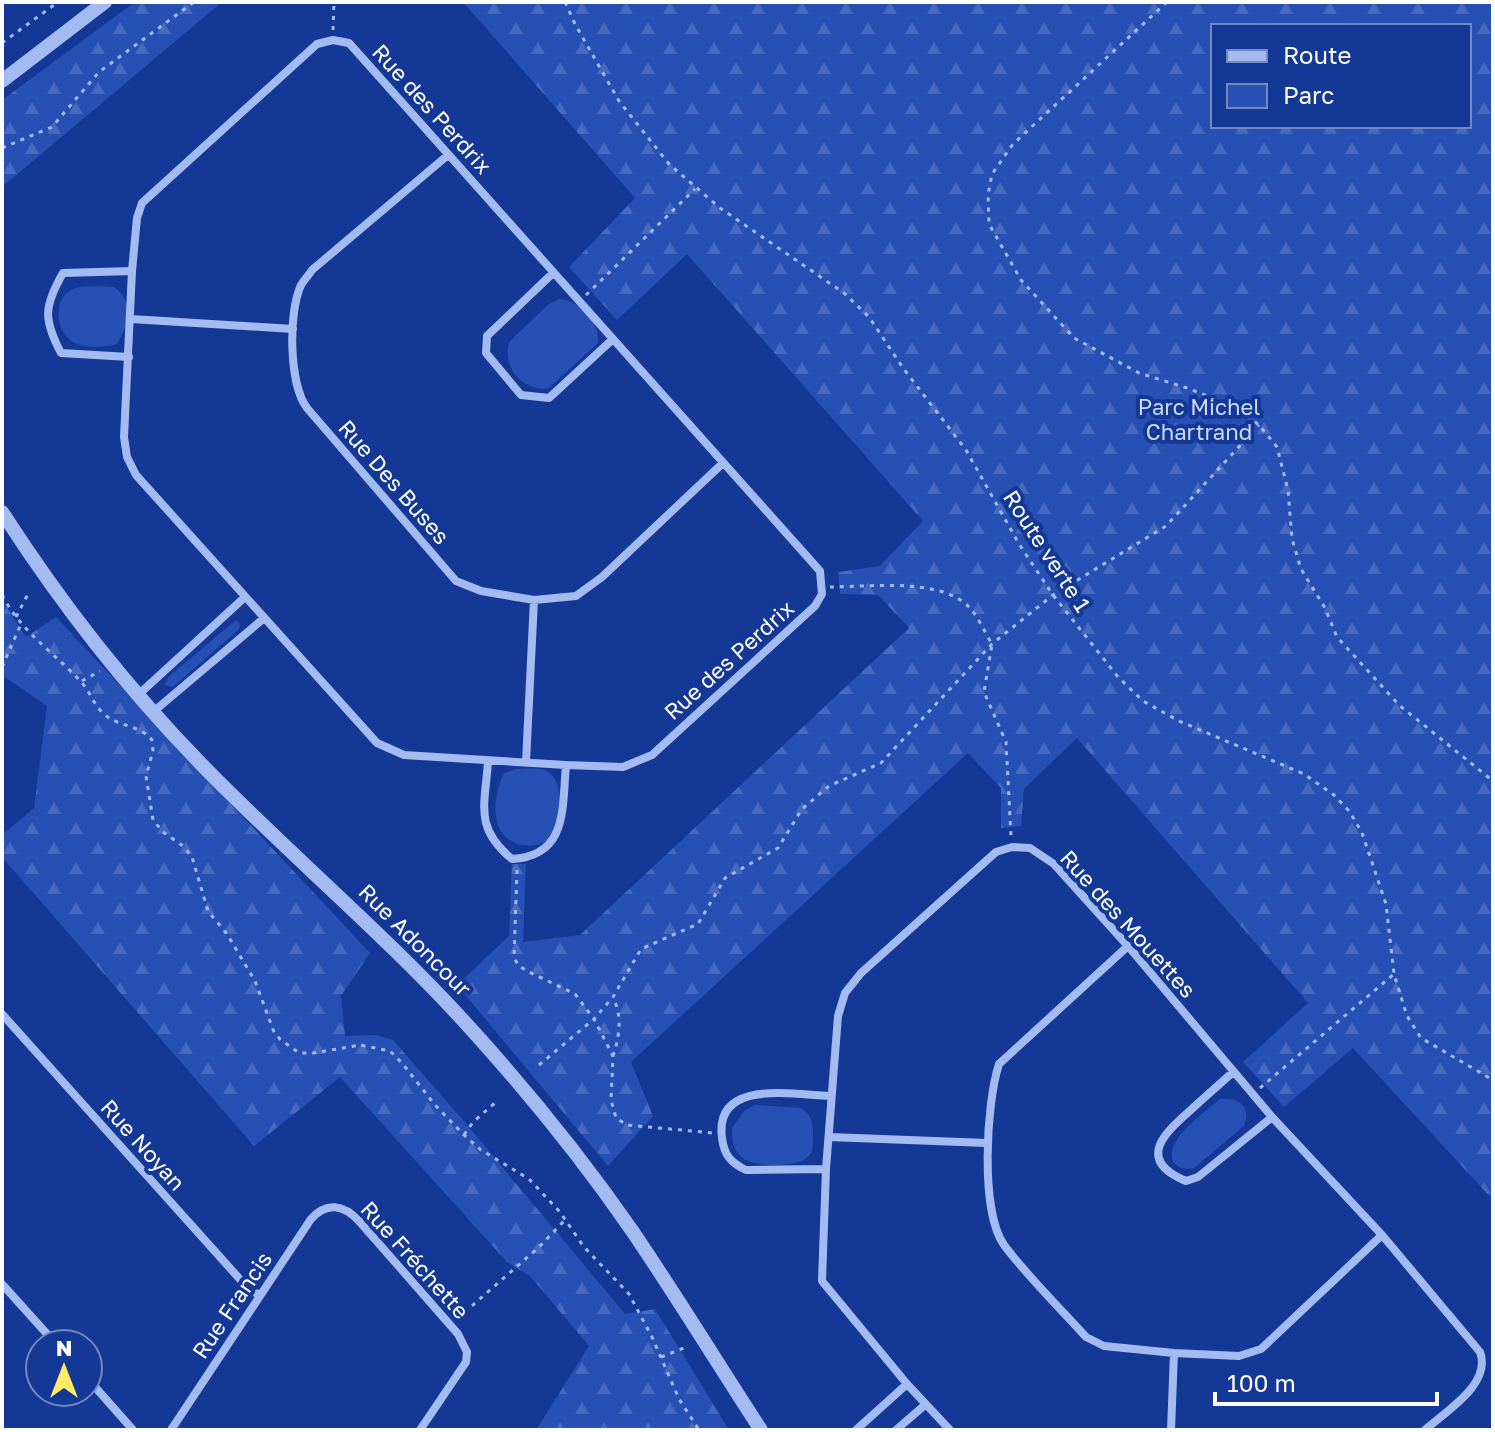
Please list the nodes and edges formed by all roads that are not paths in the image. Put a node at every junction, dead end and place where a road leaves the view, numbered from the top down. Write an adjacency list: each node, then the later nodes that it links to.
1 (105, 2): 2 (street)
2 (2, 81)
3 (448, 155): 4 (street, Rue des Perdrix); 5 (street, Rue des Perdrix); 7 (street, Rue Des Buses)
4 (132, 271): 6 (street, Rue des Perdrix); 9 (street)
5 (553, 273): 8 (street, Rue des Perdrix); 8 (street)
6 (131, 319): 7 (street); 9 (street, Rue des Perdrix)
7 (293, 329): 13 (street, Rue Des Buses)
8 (613, 339): 10 (street, Rue des Perdrix)
9 (129, 357): 12 (street, Rue des Perdrix)
10 (723, 463): 13 (street, Rue Des Buses); 19 (street, Rue des Perdrix)
11 (2, 512): 15 (street, Rue Adoncour)
12 (245, 597): 14 (street, Rue des Perdrix); 15 (street)
13 (534, 600): 18 (street)
14 (263, 619): 16 (street); 17 (street, Rue des Perdrix)
15 (138, 695): 16 (street, Rue Adoncour)
16 (153, 712): 40 (street, Rue Adoncour)
17 (488, 762): 18 (street, Rue des Perdrix); 19 (street)
18 (526, 762): 19 (street, Rue des Perdrix)
19 (566, 765)
20 (1128, 946): 22 (street, Rue des Mouettes); 23 (street, Rue des Mouettes); 26 (street)
21 (2, 1014): 31 (street, Rue Noyan)
22 (1233, 1072): 24 (street, Rue des Mouettes); 24 (street)
23 (830, 1096): 25 (street); 27 (street)
24 (1272, 1117): 29 (street, Rue des Mouettes)
25 (829, 1137): 26 (street); 27 (street)
26 (987, 1143): 33 (street)
27 (826, 1169): 34 (street)
28 (329, 1207): 31 (street, Rue Francis); 39 (street, Rue Fréchette)
29 (1382, 1235): 33 (street); 45 (street, Rue des Mouettes)
30 (2, 1284): 32 (street)
31 (260, 1296): 38 (street, Rue Francis)
32 (42, 1328)
33 (1174, 1353): 44 (street)
34 (907, 1384): 36 (street); 41 (street)
35 (104, 1397): 37 (street)
36 (926, 1404): 42 (street); 43 (street)
37 (133, 1430)
38 (171, 1430)
39 (420, 1430)
40 (761, 1430)
41 (856, 1430)
42 (896, 1430)
43 (950, 1430)
44 (1171, 1430)
45 (1425, 1430)

